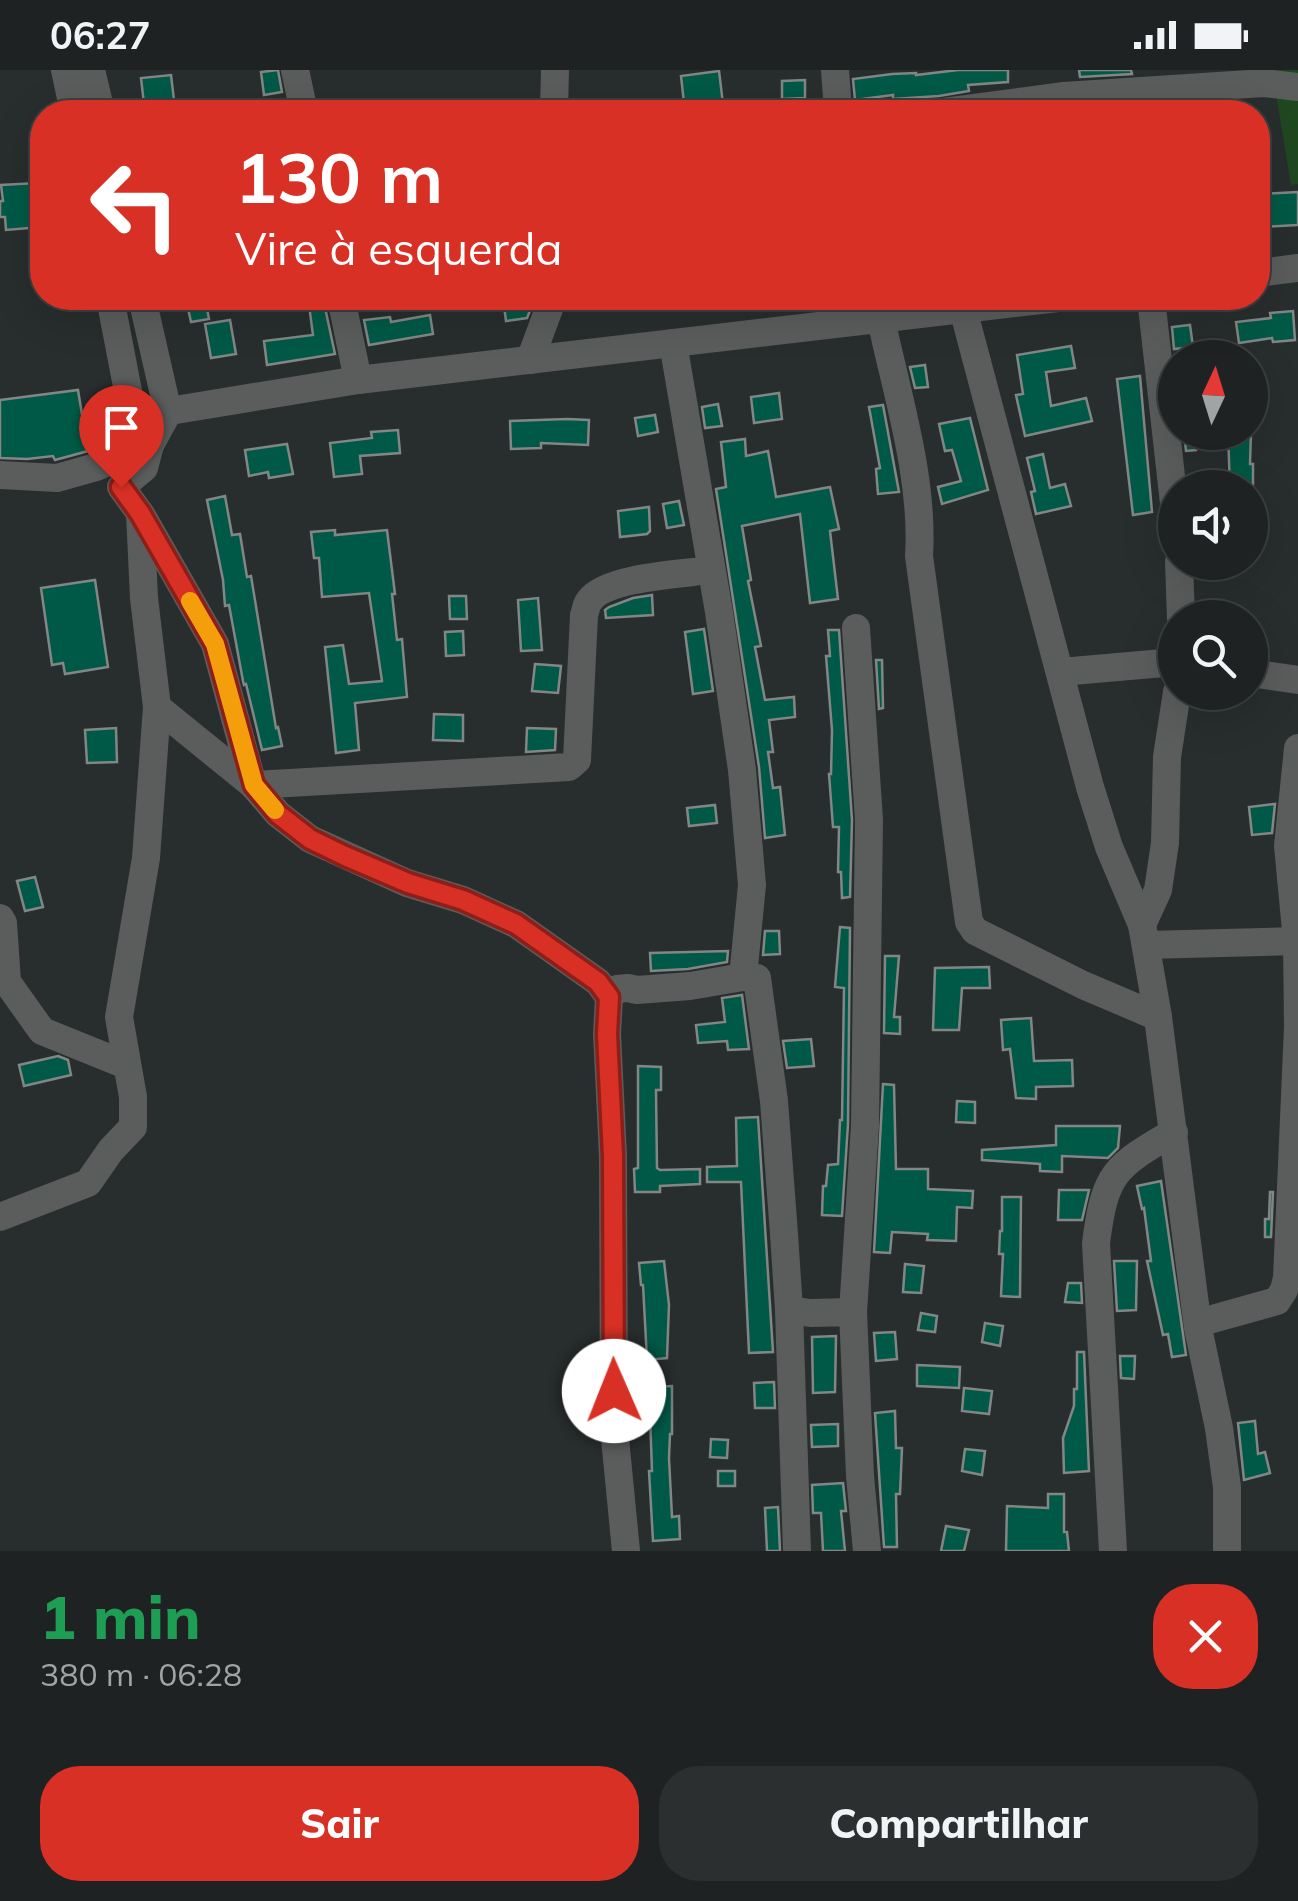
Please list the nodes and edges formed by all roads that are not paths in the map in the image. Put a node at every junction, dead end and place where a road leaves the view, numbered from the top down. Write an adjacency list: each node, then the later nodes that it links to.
1 (66, 70): 9 (street)
2 (91, 70): 10 (street)
3 (295, 70): 11 (street)
4 (555, 70): 12 (street)
5 (836, 70): 13 (street)
6 (1046, 70): 8 (street)
7 (1298, 87): 8 (street)
8 (1050, 98): 14 (street)
9 (72, 100)
10 (98, 100)
11 (301, 100)
12 (554, 100)
13 (837, 100)
14 (1035, 100)
15 (1298, 268): 16 (street)
16 (1270, 272)
17 (112, 310): 29 (street)
18 (145, 310): 28 (street)
19 (343, 310): 27 (street)
20 (549, 310): 26 (street)
21 (955, 310): 24 (street)
22 (963, 310): 37 (street)
23 (1152, 310): 31 (street)
24 (881, 319): 25 (street); 49 (street)
25 (673, 343): 26 (street); 34 (street)
26 (530, 360): 27 (street)
27 (358, 380): 28 (street)
28 (168, 412): 29 (street); 30 (street)
29 (133, 417): 30 (street)
30 (150, 446): 32 (street); 33 (street)
31 (1170, 470)
32 (0, 475)
33 (140, 513): 40 (street); 43 (street)
34 (712, 570): 43 (street); 47 (street)
35 (856, 628): 54 (street)
36 (1158, 663): 37 (street)
37 (1061, 672): 45 (street)
38 (1268, 675): 39 (street)
39 (1298, 680)
40 (157, 706): 43 (street); 50 (street)
41 (1174, 710): 45 (street)
42 (1298, 748): 46 (street)
43 (254, 785): 48 (street)
44 (0, 918): 50 (street)
45 (1144, 935): 46 (street); 49 (street)
46 (1297, 941): 55 (street)
47 (743, 977): 48 (street); 53 (street)
48 (609, 997): 56 (street)
49 (1158, 1017): 51 (street)
50 (126, 1065): 52 (street)
51 (1174, 1132): 55 (street); 59 (street)
52 (0, 1218)
53 (790, 1310): 54 (street); 57 (street)
54 (853, 1312): 58 (street)
55 (1198, 1322): 60 (street)
56 (626, 1551)
57 (797, 1551)
58 (867, 1551)
59 (1114, 1551)
60 (1228, 1551)

